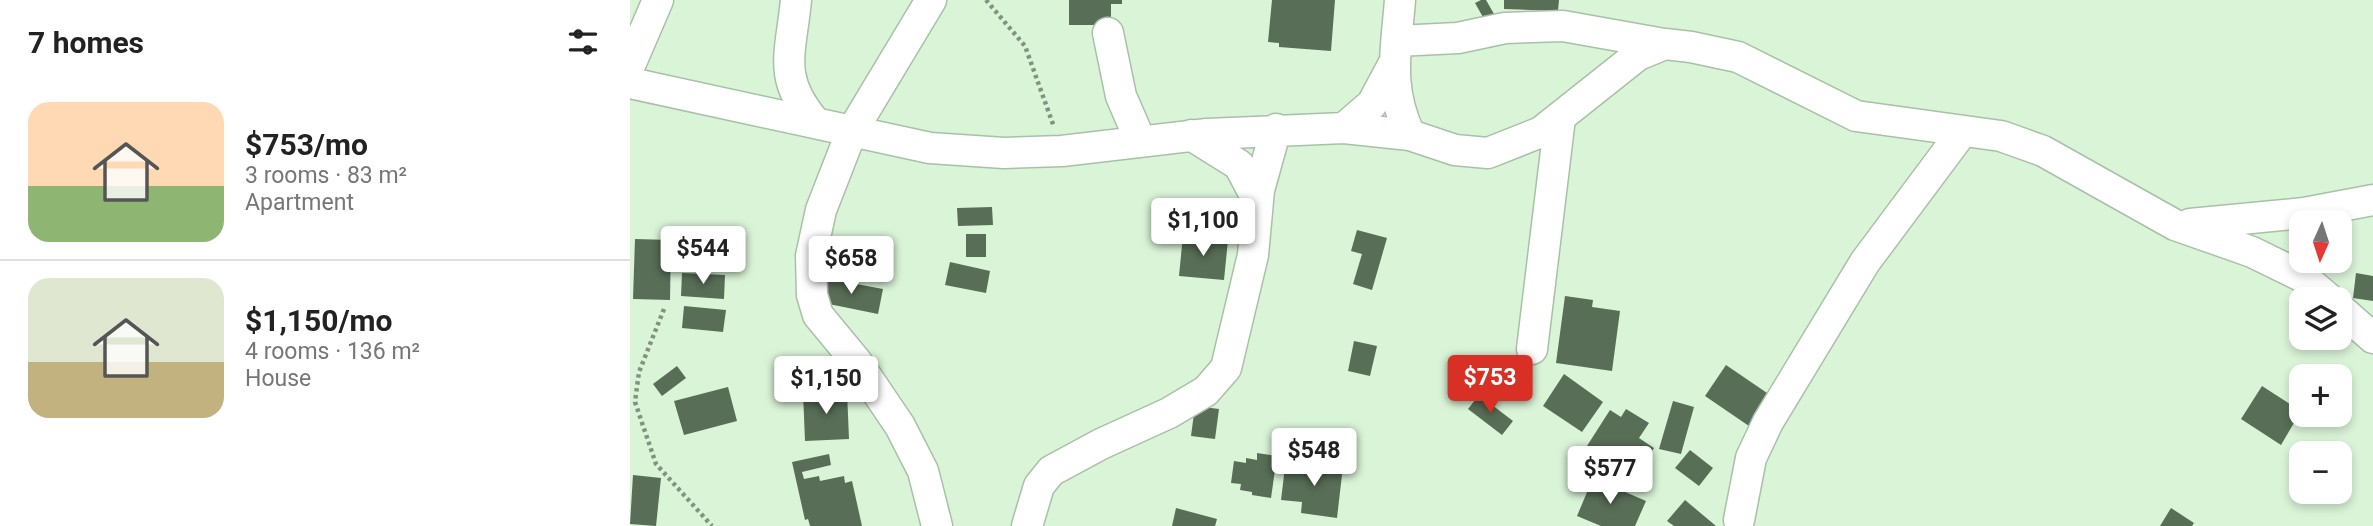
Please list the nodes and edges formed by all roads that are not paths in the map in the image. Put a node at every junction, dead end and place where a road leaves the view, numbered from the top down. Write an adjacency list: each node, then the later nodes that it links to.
1 (796, 0): 11 (street)
2 (1400, 0): 7 (street)
3 (930, 1): 15 (street)
4 (651, 5): 8 (street)
5 (1108, 33): 18 (street)
6 (1665, 44): 7 (street); 10 (street); 14 (street)
7 (1396, 51): 12 (street); 17 (street)
8 (630, 65)
9 (630, 83): 11 (street)
10 (1560, 118): 17 (street); 25 (street)
11 (814, 121): 15 (street)
12 (1344, 128): 13 (street); 17 (street)
13 (1276, 129): 16 (street); 20 (street)
14 (1962, 132): 21 (street); 26 (street)
15 (850, 133): 18 (street); 27 (street)
16 (1191, 135): 18 (street); 20 (street)
17 (1409, 135)
18 (1140, 140)
19 (2373, 200): 21 (street)
20 (1258, 201): 28 (street)
21 (2175, 225): 22 (street)
22 (2315, 287)
23 (2352, 320): 24 (street)
24 (2373, 338)
25 (1532, 349)
26 (1739, 520)
27 (937, 526)
28 (1027, 526)

